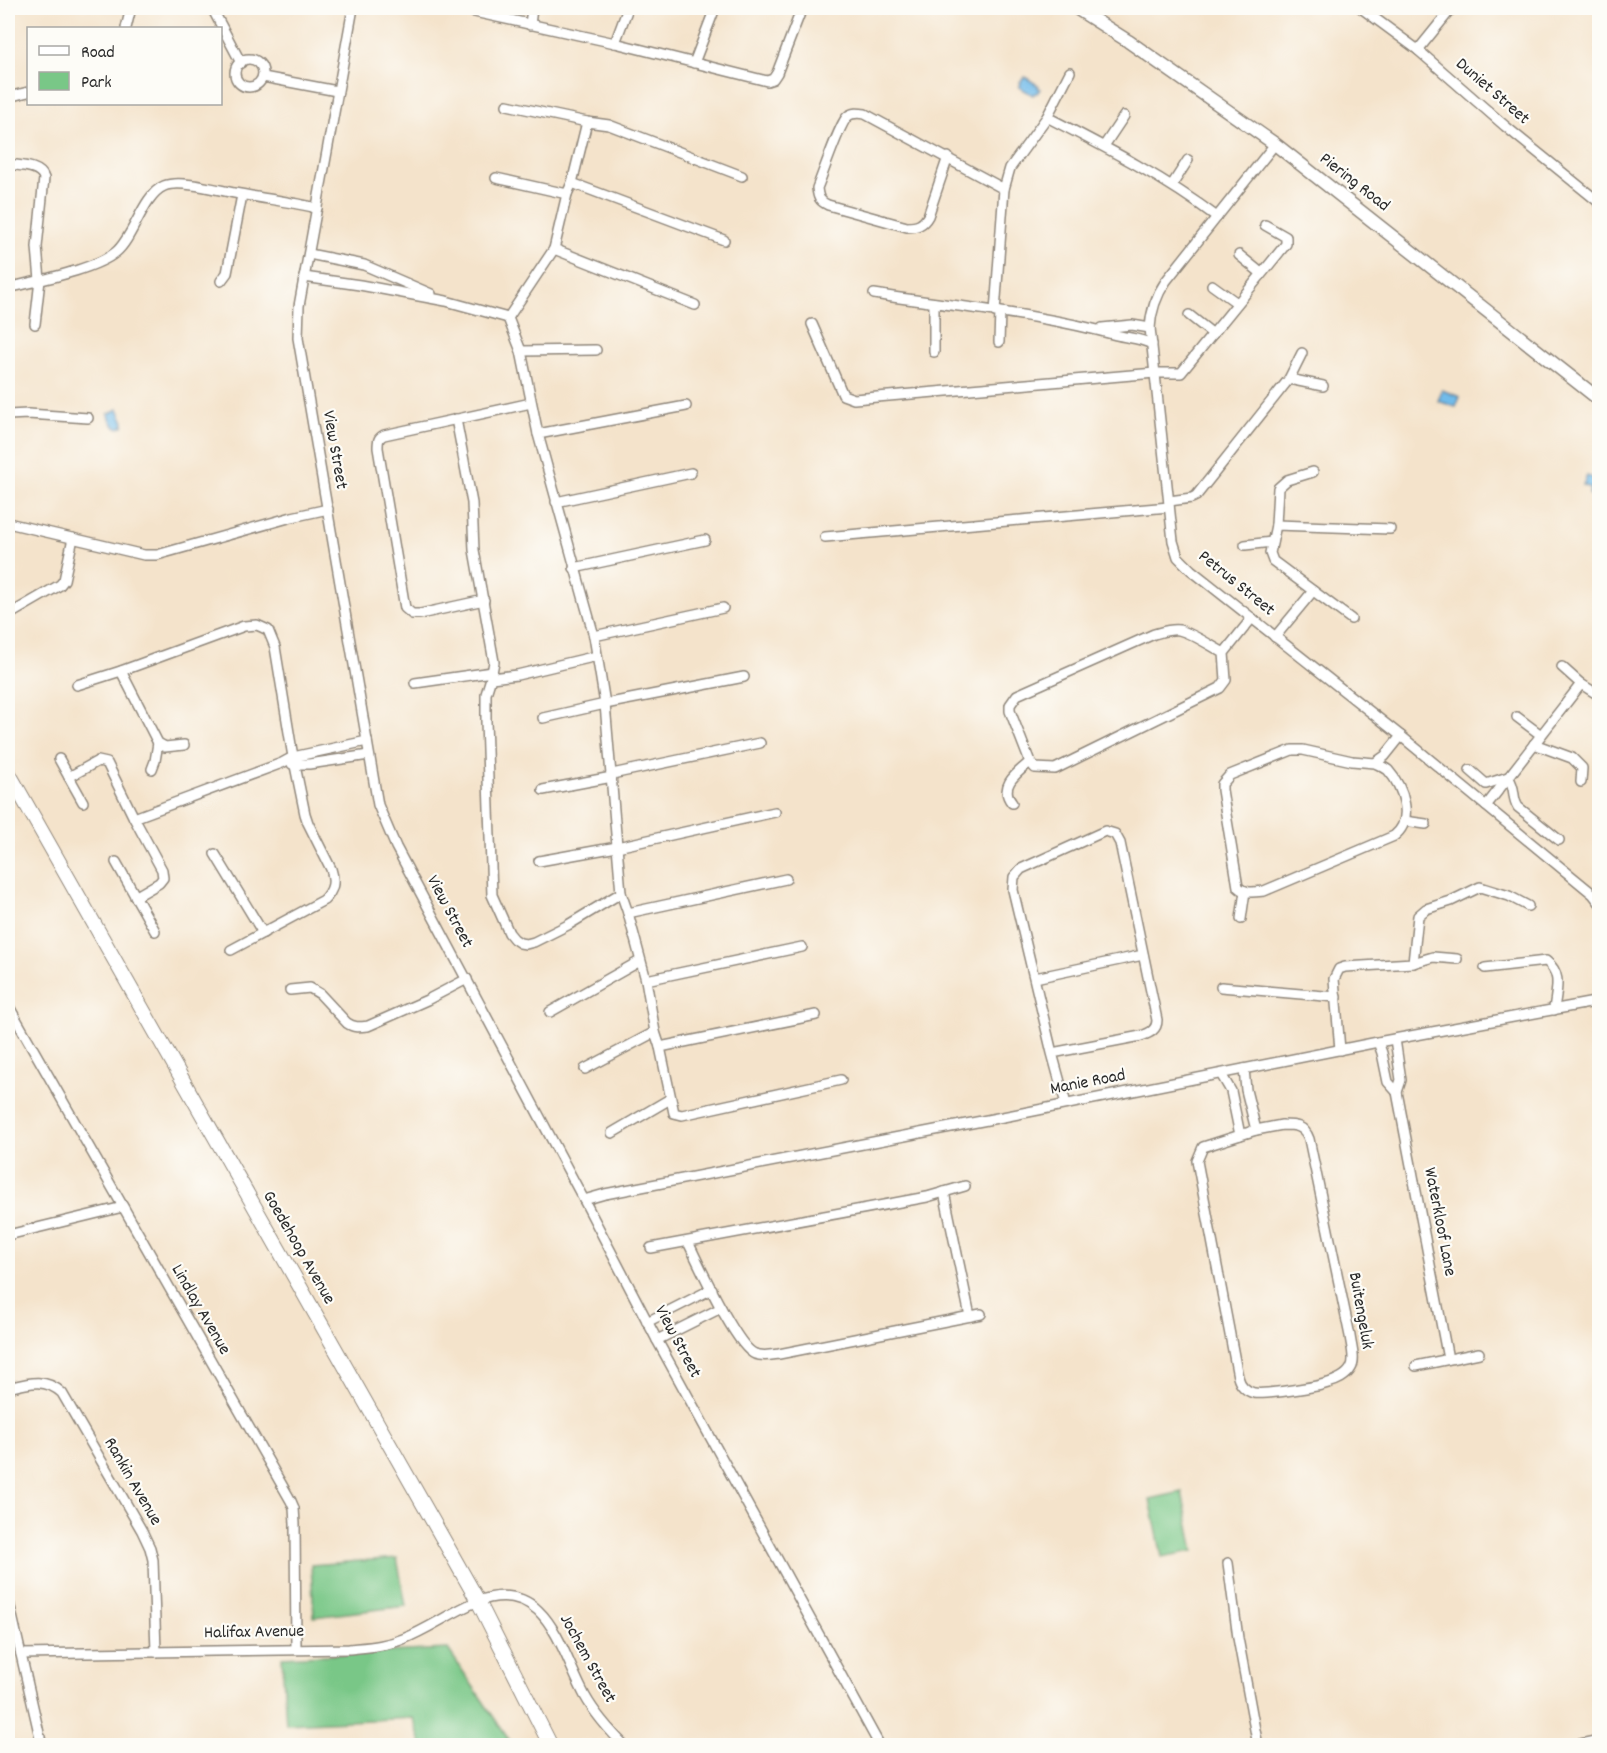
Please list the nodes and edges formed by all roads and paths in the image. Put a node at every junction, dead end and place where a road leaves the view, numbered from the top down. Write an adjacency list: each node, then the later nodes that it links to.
1 (131, 8): 13 (street)
2 (213, 8): 16 (street)
3 (353, 8): 20 (street, View Street)
4 (456, 8): 12 (street)
5 (532, 8): 12 (street)
6 (628, 8): 14 (street)
7 (716, 8): 17 (street)
8 (802, 8): 17 (street)
9 (1076, 8): 27 (street, Piering Road)
10 (1361, 8): 15 (street, Duniet Street)
11 (1452, 8): 15 (street)
12 (530, 25): 14 (street)
13 (126, 27)
14 (615, 43): 17 (street)
15 (1418, 50): 39 (street, Duniet Street)
16 (241, 63): 19 (street); 19 (street)
17 (694, 63)
18 (1070, 72): 25 (street)
19 (263, 77): 20 (street)
20 (337, 91): 40 (street, View Street)
21 (27, 92): 22 (street)
22 (8, 97)
23 (507, 105): 26 (street)
24 (1124, 116): 28 (street)
25 (1047, 117): 28 (street); 36 (street)
26 (587, 122): 32 (street); 34 (street)
27 (1275, 144): 41 (street, Petrus Street); 75 (street, Piering Road)
28 (1104, 146): 35 (street)
29 (948, 157): 29 (street); 36 (street)
30 (1188, 160): 35 (street)
31 (8, 164): 49 (street)
32 (742, 176)
33 (496, 177): 37 (street)
34 (572, 183): 37 (street); 43 (street)
35 (1172, 185): 41 (street)
36 (1004, 189): 58 (street)
37 (567, 194): 44 (street)
38 (242, 195): 40 (street); 49 (street); 50 (street)
39 (1599, 203)
40 (317, 208): 45 (street, View Street)
41 (1216, 217): 64 (street, Petrus Street)
42 (1265, 225): 47 (street)
43 (724, 240)
44 (554, 249): 57 (street); 60 (street)
45 (309, 254): 48 (street, View Street); 54 (street)
46 (1239, 255): 47 (street)
47 (1261, 273): 56 (street)
48 (304, 277): 54 (street); 86 (street, View Street)
49 (40, 280): 52 (street); 61 (street)
50 (221, 281)
51 (1212, 285): 56 (street)
52 (8, 288)
53 (874, 294): 55 (street)
54 (446, 301): 60 (street)
55 (934, 303): 58 (street); 70 (street)
56 (1237, 303): 65 (street)
57 (695, 304)
58 (997, 312): 63 (street); 66 (street)
59 (1189, 315): 65 (street)
60 (508, 318): 69 (street)
61 (35, 324)
62 (812, 324): 72 (street)
63 (1093, 328): 64 (street); 67 (street)
64 (1150, 328): 67 (street, Petrus Street)
65 (1213, 334): 72 (street)
66 (999, 342)
67 (1152, 344): 72 (street, Petrus Street)
68 (596, 350): 69 (street)
69 (521, 351): 76 (street)
70 (934, 352)
71 (1302, 353): 73 (street)
72 (1155, 373): 85 (street, Petrus Street)
73 (1289, 379): 74 (street); 85 (street)
74 (1323, 386)
75 (1599, 400)
76 (531, 403): 80 (street); 81 (street)
77 (686, 406): 81 (street)
78 (8, 415): 79 (street)
79 (88, 418)
80 (456, 419): 97 (street); 97 (street)
81 (538, 434): 84 (street)
82 (1313, 472): 88 (street)
83 (691, 473): 84 (street)
84 (556, 502): 95 (street)
85 (1169, 504): 91 (street); 100 (street, Petrus Street)
86 (328, 509): 90 (street); 119 (street, View Street)
87 (8, 523): 90 (street)
88 (1276, 525): 89 (street); 93 (street)
89 (1390, 529)
90 (73, 537): 99 (street)
91 (825, 537)
92 (705, 540): 95 (street)
93 (1272, 542): 94 (street); 96 (street)
94 (1245, 545)
95 (574, 568): 102 (street)
96 (1313, 591): 101 (street); 103 (street)
97 (484, 600): 108 (street)
98 (723, 608): 102 (street)
99 (10, 614)
100 (1252, 618): 103 (street, Petrus Street); 104 (street)
101 (1351, 619)
102 (594, 636): 105 (street)
103 (1275, 638): 118 (street, Petrus Street)
104 (1224, 653): 127 (street); 127 (street)
105 (597, 656): 108 (street); 114 (street)
106 (1562, 667): 111 (street)
107 (121, 671): 112 (street); 120 (street); 126 (street)
108 (491, 675): 110 (street); 151 (street)
109 (744, 676): 114 (street)
110 (415, 683)
111 (1581, 684): 113 (street); 117 (street)
112 (76, 685)
113 (1599, 696)
114 (605, 704): 116 (street); 132 (street)
115 (1517, 717): 117 (street)
116 (543, 718)
117 (1541, 735): 122 (street)
118 (1401, 736): 128 (street); 139 (street, Petrus Street)
119 (367, 741): 124 (street, View Street); 126 (street)
120 (158, 743): 123 (street); 129 (street)
121 (760, 743): 132 (street)
122 (1534, 744): 134 (street); 135 (street)
123 (184, 745)
124 (369, 755): 126 (street); 167 (street, View Street)
125 (59, 759): 133 (street)
126 (294, 760): 141 (street); 158 (street)
127 (1030, 762): 138 (street)
128 (1375, 763): 142 (street); 150 (street)
129 (152, 769)
130 (1470, 770): 134 (street)
131 (8, 772): 212 (main road, Goedehoop Avenue)
132 (612, 776): 136 (street); 145 (street)
133 (69, 777): 137 (street); 141 (street)
134 (1508, 777): 139 (street); 144 (street)
135 (1581, 782)
136 (543, 790)
137 (83, 802)
138 (1012, 803)
139 (1486, 806): 153 (street, Petrus Street)
140 (775, 812): 145 (street)
141 (134, 818): 152 (street)
142 (1404, 821): 143 (street); 150 (street)
143 (1426, 824)
144 (1559, 840)
145 (617, 847): 147 (street); 151 (street)
146 (215, 854): 158 (street)
147 (539, 861)
148 (116, 862): 152 (street)
149 (786, 879): 155 (street)
150 (1245, 891): 156 (street)
151 (621, 893): 155 (street)
152 (135, 897): 157 (street)
153 (1599, 903)
154 (1528, 906): 164 (street)
155 (628, 913): 163 (street)
156 (1242, 918)
157 (155, 931)
158 (262, 933): 160 (street)
159 (802, 947): 168 (street)
160 (231, 950)
161 (1143, 955): 166 (street); 166 (street); 182 (street)
162 (1457, 959): 164 (street)
163 (640, 961): 168 (street); 175 (street)
164 (1413, 963): 171 (street)
165 (1485, 968): 174 (street)
166 (1035, 978): 182 (street)
167 (466, 979): 170 (street); 195 (street, View Street)
168 (646, 980): 177 (street)
169 (1221, 987): 171 (street)
170 (290, 990)
171 (1336, 997): 181 (street)
172 (1599, 1001): 174 (street, Manie Road)
173 (8, 1005): 196 (street, Lindlay Avenue)
174 (1554, 1010): 178 (street, Manie Road)
175 (550, 1012)
176 (816, 1015): 180 (street)
177 (655, 1032): 180 (street); 183 (street)
178 (1395, 1039): 179 (street, Manie Road); 187 (street, Waterkloof Lane)
179 (1378, 1042): 181 (street, Manie Road); 187 (street, Waterkloof Lane)
180 (660, 1047): 188 (street)
181 (1340, 1050): 184 (street, Manie Road)
182 (1052, 1053): 189 (street)
183 (585, 1069)
184 (1244, 1069): 185 (street, Manie Road); 190 (street)
185 (1221, 1074): 189 (street, Manie Road); 192 (street)
186 (841, 1080): 188 (street)
187 (1397, 1092): 207 (street, Waterkloof Lane)
188 (670, 1099): 191 (street)
189 (1066, 1104): 195 (street, Manie Road)
190 (1256, 1130): 192 (street, Buitengeluk); 192 (street, Buitengeluk)
191 (612, 1133)
192 (1240, 1135)
193 (964, 1186): 194 (street)
194 (944, 1192): 198 (street); 203 (street)
195 (584, 1200): 204 (street, View Street)
196 (123, 1207): 197 (street); 213 (street, Lindlay Avenue)
197 (8, 1235)
198 (688, 1242): 199 (street); 200 (street)
199 (651, 1248)
200 (712, 1289): 201 (street); 204 (street)
201 (721, 1308): 203 (street); 205 (street)
202 (981, 1314): 203 (street)
203 (970, 1316)
204 (647, 1322): 205 (street, View Street)
205 (657, 1340): 220 (street, View Street)
206 (1479, 1353): 207 (street)
207 (1448, 1359): 208 (street)
208 (1416, 1366)
209 (8, 1388): 214 (street, Rankin Avenue)
210 (1228, 1563): 221 (street)
211 (8, 1598): 215 (street)
212 (478, 1601): 213 (street, Halifax Avenue); 218 (main road, Goedehoop Avenue); 219 (street, Jochem Street)
213 (296, 1649): 214 (street, Halifax Avenue)
214 (156, 1652): 215 (street, Halifax Avenue)
215 (21, 1654): 217 (street)
216 (1599, 1740): 222 (street)
217 (42, 1746)
218 (552, 1746)
219 (625, 1746)
220 (880, 1746)
221 (1257, 1746)
222 (1571, 1746)

